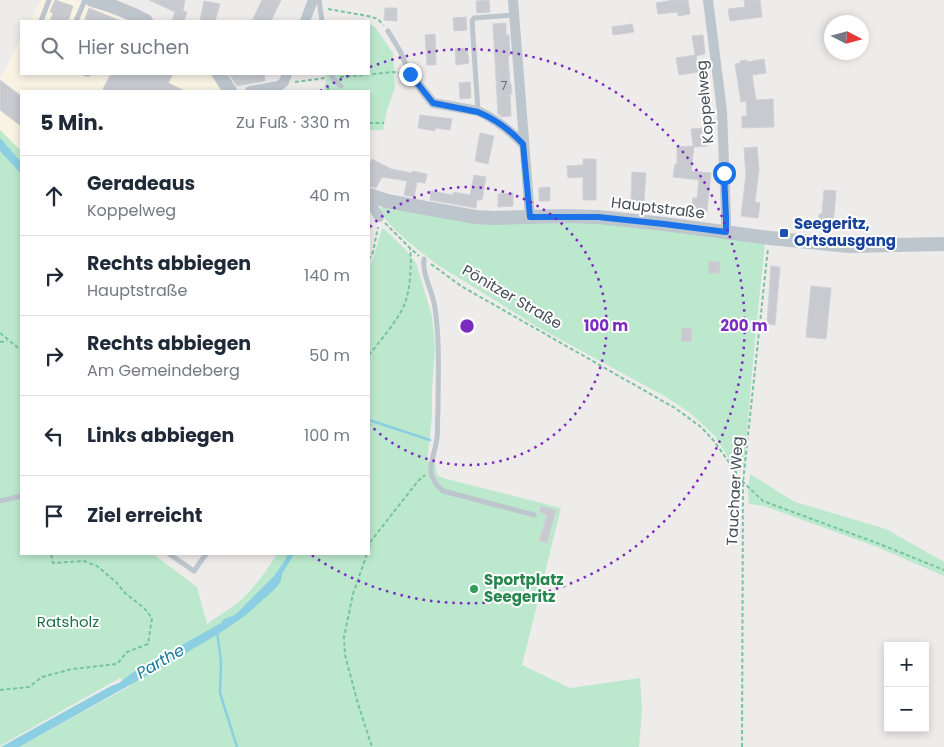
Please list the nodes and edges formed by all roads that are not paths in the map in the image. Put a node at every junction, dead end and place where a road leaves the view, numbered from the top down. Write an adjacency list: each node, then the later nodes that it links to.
1 (49, 0): 9 (lane)
2 (85, 0): 10 (lane)
3 (92, 0): 11 (street)
4 (313, 0): 12 (street)
5 (319, 0): 13 (lane)
6 (513, 0): 8 (street)
7 (708, 0): 27 (street, Koppelweg)
8 (514, 15): 22 (lane); 23 (street)
9 (42, 20)
10 (76, 20)
11 (144, 20)
12 (305, 20)
13 (322, 20)
14 (388, 31): 15 (lane)
15 (410, 74): 22 (street)
16 (220, 75): 20 (street)
17 (329, 76): 19 (lane)
18 (288, 78): 21 (street)
19 (341, 86)
20 (229, 90)
21 (256, 90)
22 (478, 112): 23 (street)
23 (523, 144): 26 (street)
24 (371, 196): 25 (street); 26 (street, Hauptstraße)
25 (380, 217)
26 (530, 217): 27 (street, Hauptstraße)
27 (726, 232): 28 (street, Hauptstraße)
28 (944, 244)
29 (424, 260): 32 (lane)
30 (20, 496): 31 (lane)
31 (0, 501)
32 (534, 515)
33 (170, 555): 34 (lane)
34 (205, 555)

